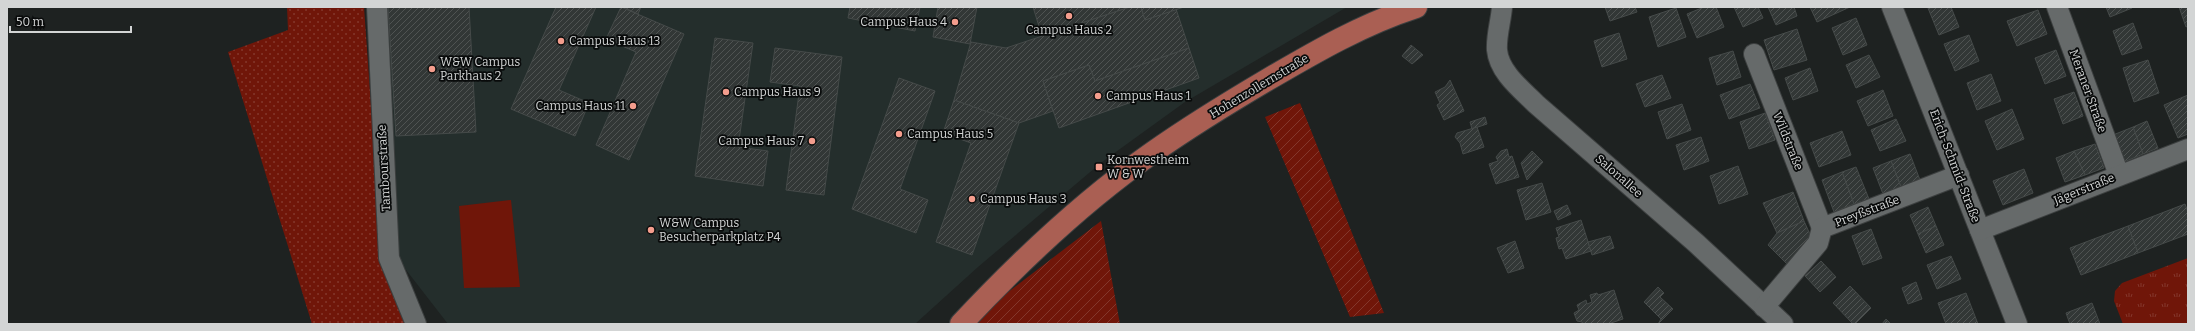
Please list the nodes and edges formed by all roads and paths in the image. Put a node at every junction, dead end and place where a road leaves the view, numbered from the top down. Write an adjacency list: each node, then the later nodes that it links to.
1 (376, 7): 14 (street, Tambourstraße)
2 (1416, 7): 6 (main road, Hohenzollernstraße)
3 (1502, 7): 13 (street, Salonallee)
4 (1892, 7): 9 (street, Erich-Schmid-Straße)
5 (2057, 7): 10 (street, Meraner Straße)
6 (1391, 11): 15 (main road, Hohenzollernstraße)
7 (1754, 54): 11 (street, Wildstraße)
8 (2188, 149): 10 (street, Jägerstraße)
9 (1959, 175): 11 (street, Preyßstraße); 12 (street, Erich-Schmid-Straße)
10 (2119, 175): 12 (street, Jägerstraße)
11 (1822, 228): 13 (street, Preyßstraße)
12 (1980, 230): 17 (street, Erich-Schmid-Straße)
13 (1764, 307): 16 (street, Salonallee)
14 (416, 324)
15 (961, 324)
16 (1783, 324)
17 (2017, 324)

